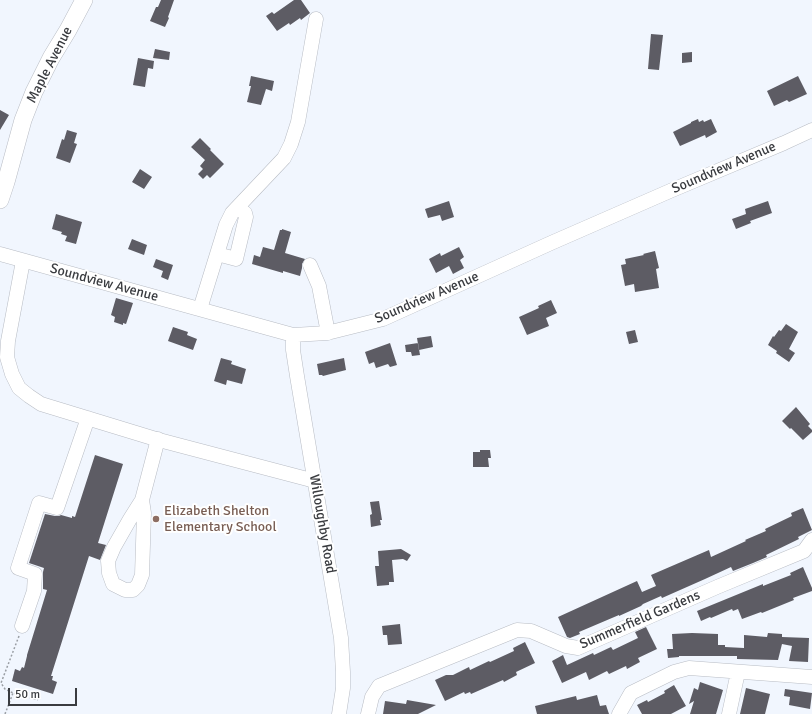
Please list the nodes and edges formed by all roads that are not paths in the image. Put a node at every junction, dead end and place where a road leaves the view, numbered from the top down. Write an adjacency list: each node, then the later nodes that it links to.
1 (84, 0): 4 (main road, Maple Avenue)
2 (316, 19): 5 (street)
3 (812, 130): 11 (street, Soundview Avenue)
4 (0, 200)
5 (237, 208): 7 (street); 7 (street)
6 (0, 254): 8 (street, Soundview Avenue)
7 (217, 254): 10 (street)
8 (23, 261): 10 (street, Soundview Avenue); 13 (street)
9 (310, 265): 11 (street)
10 (200, 309): 12 (street, Soundview Avenue)
11 (328, 333): 12 (street, Soundview Avenue)
12 (293, 335): 15 (street, Willoughby Road)
13 (88, 418): 14 (street); 18 (street)
14 (158, 439): 15 (street); 16 (street)
15 (315, 481): 21 (street, Willoughby Road)
16 (142, 500): 16 (street)
17 (812, 540): 22 (street, Summerfield Gardens)
18 (22, 626)
19 (738, 672): 20 (street); 23 (street); 24 (street)
20 (812, 677)
21 (339, 714)
22 (368, 714)
23 (619, 714)
24 (729, 714)

